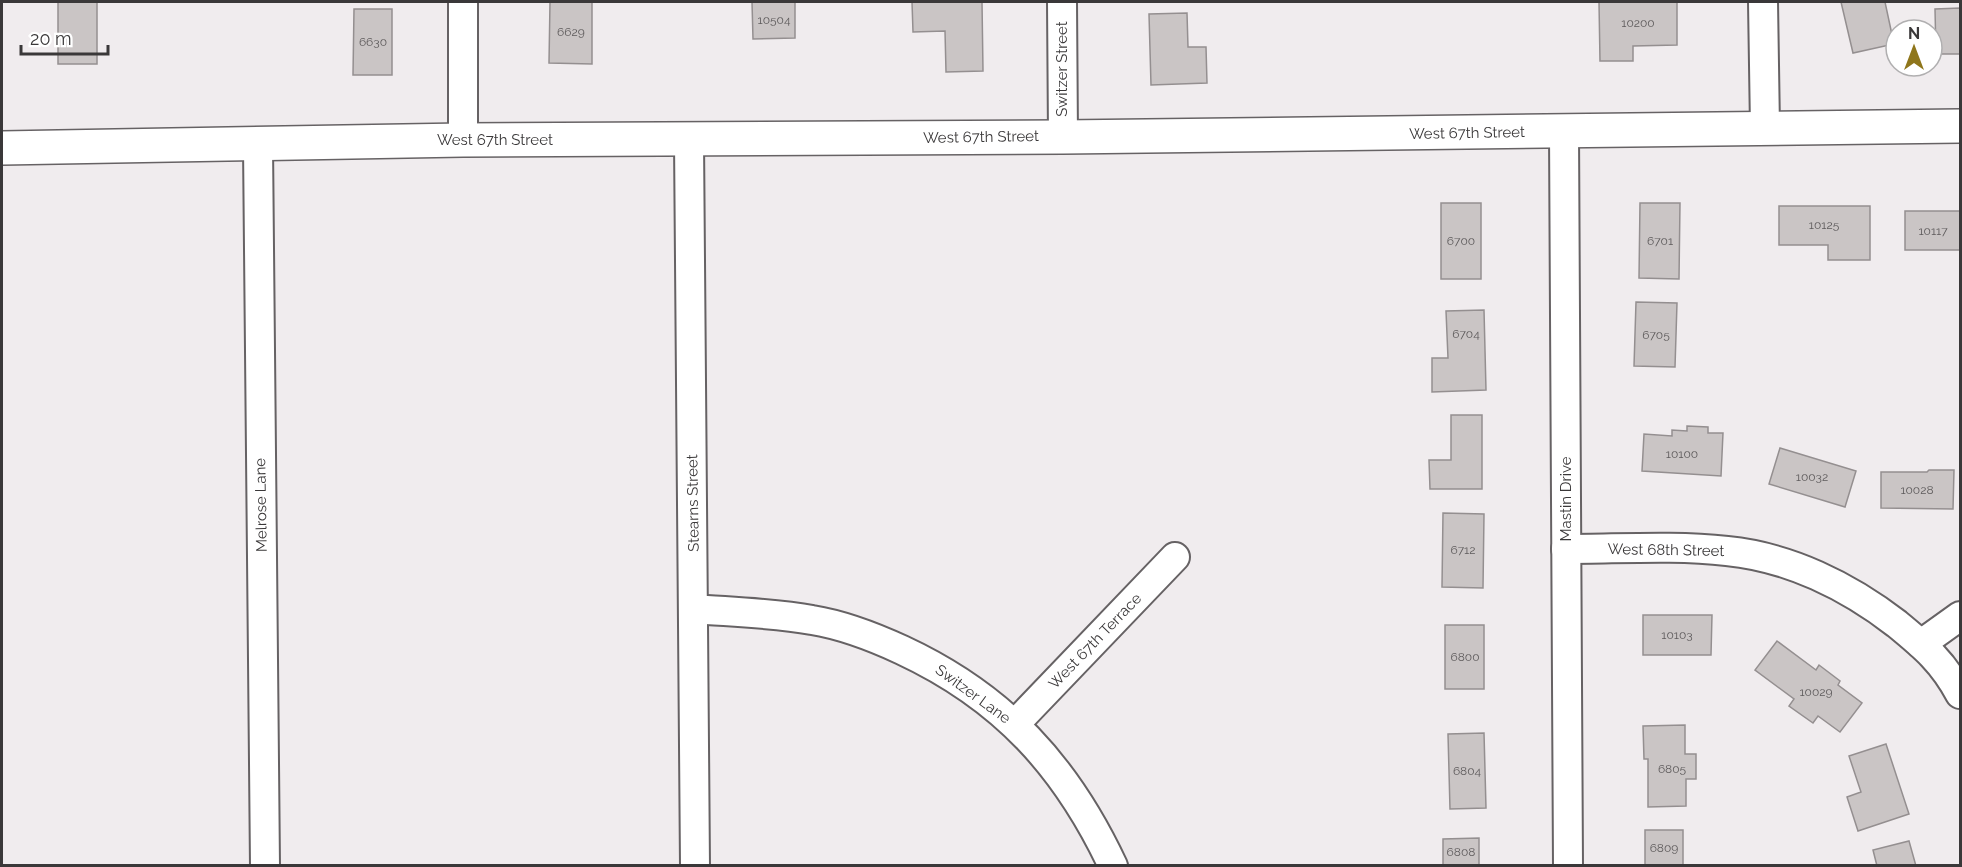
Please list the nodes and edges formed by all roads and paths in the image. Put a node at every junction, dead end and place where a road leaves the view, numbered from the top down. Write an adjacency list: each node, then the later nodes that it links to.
1 (463, 2): 8 (street)
2 (1062, 2): 7 (street, Switzer Street)
3 (1763, 2): 5 (street)
4 (1960, 126): 5 (street, West 67th Street)
5 (1765, 128): 6 (street, West 67th Street)
6 (1564, 132): 7 (street, West 67th Street); 12 (street, Mastin Drive)
7 (1063, 136): 9 (street, West 67th Street)
8 (463, 140): 9 (street, West 67th Street); 10 (street, West 67th Street)
9 (689, 140): 14 (street, Stearns Street)
10 (258, 145): 11 (street, West 67th Street); 19 (street, Melrose Lane)
11 (2, 148)
12 (1566, 549): 16 (street, West 68th Street); 22 (street, Mastin Drive)
13 (1175, 557): 18 (street, West 67th Terrace)
14 (694, 609): 18 (street, Switzer Lane); 20 (street, Stearns Street)
15 (1960, 616): 16 (street)
16 (1921, 644): 17 (street, West 68th Street)
17 (1960, 694)
18 (1015, 724): 21 (street, Switzer Lane)
19 (265, 866)
20 (695, 866)
21 (1113, 866)
22 (1568, 866)

